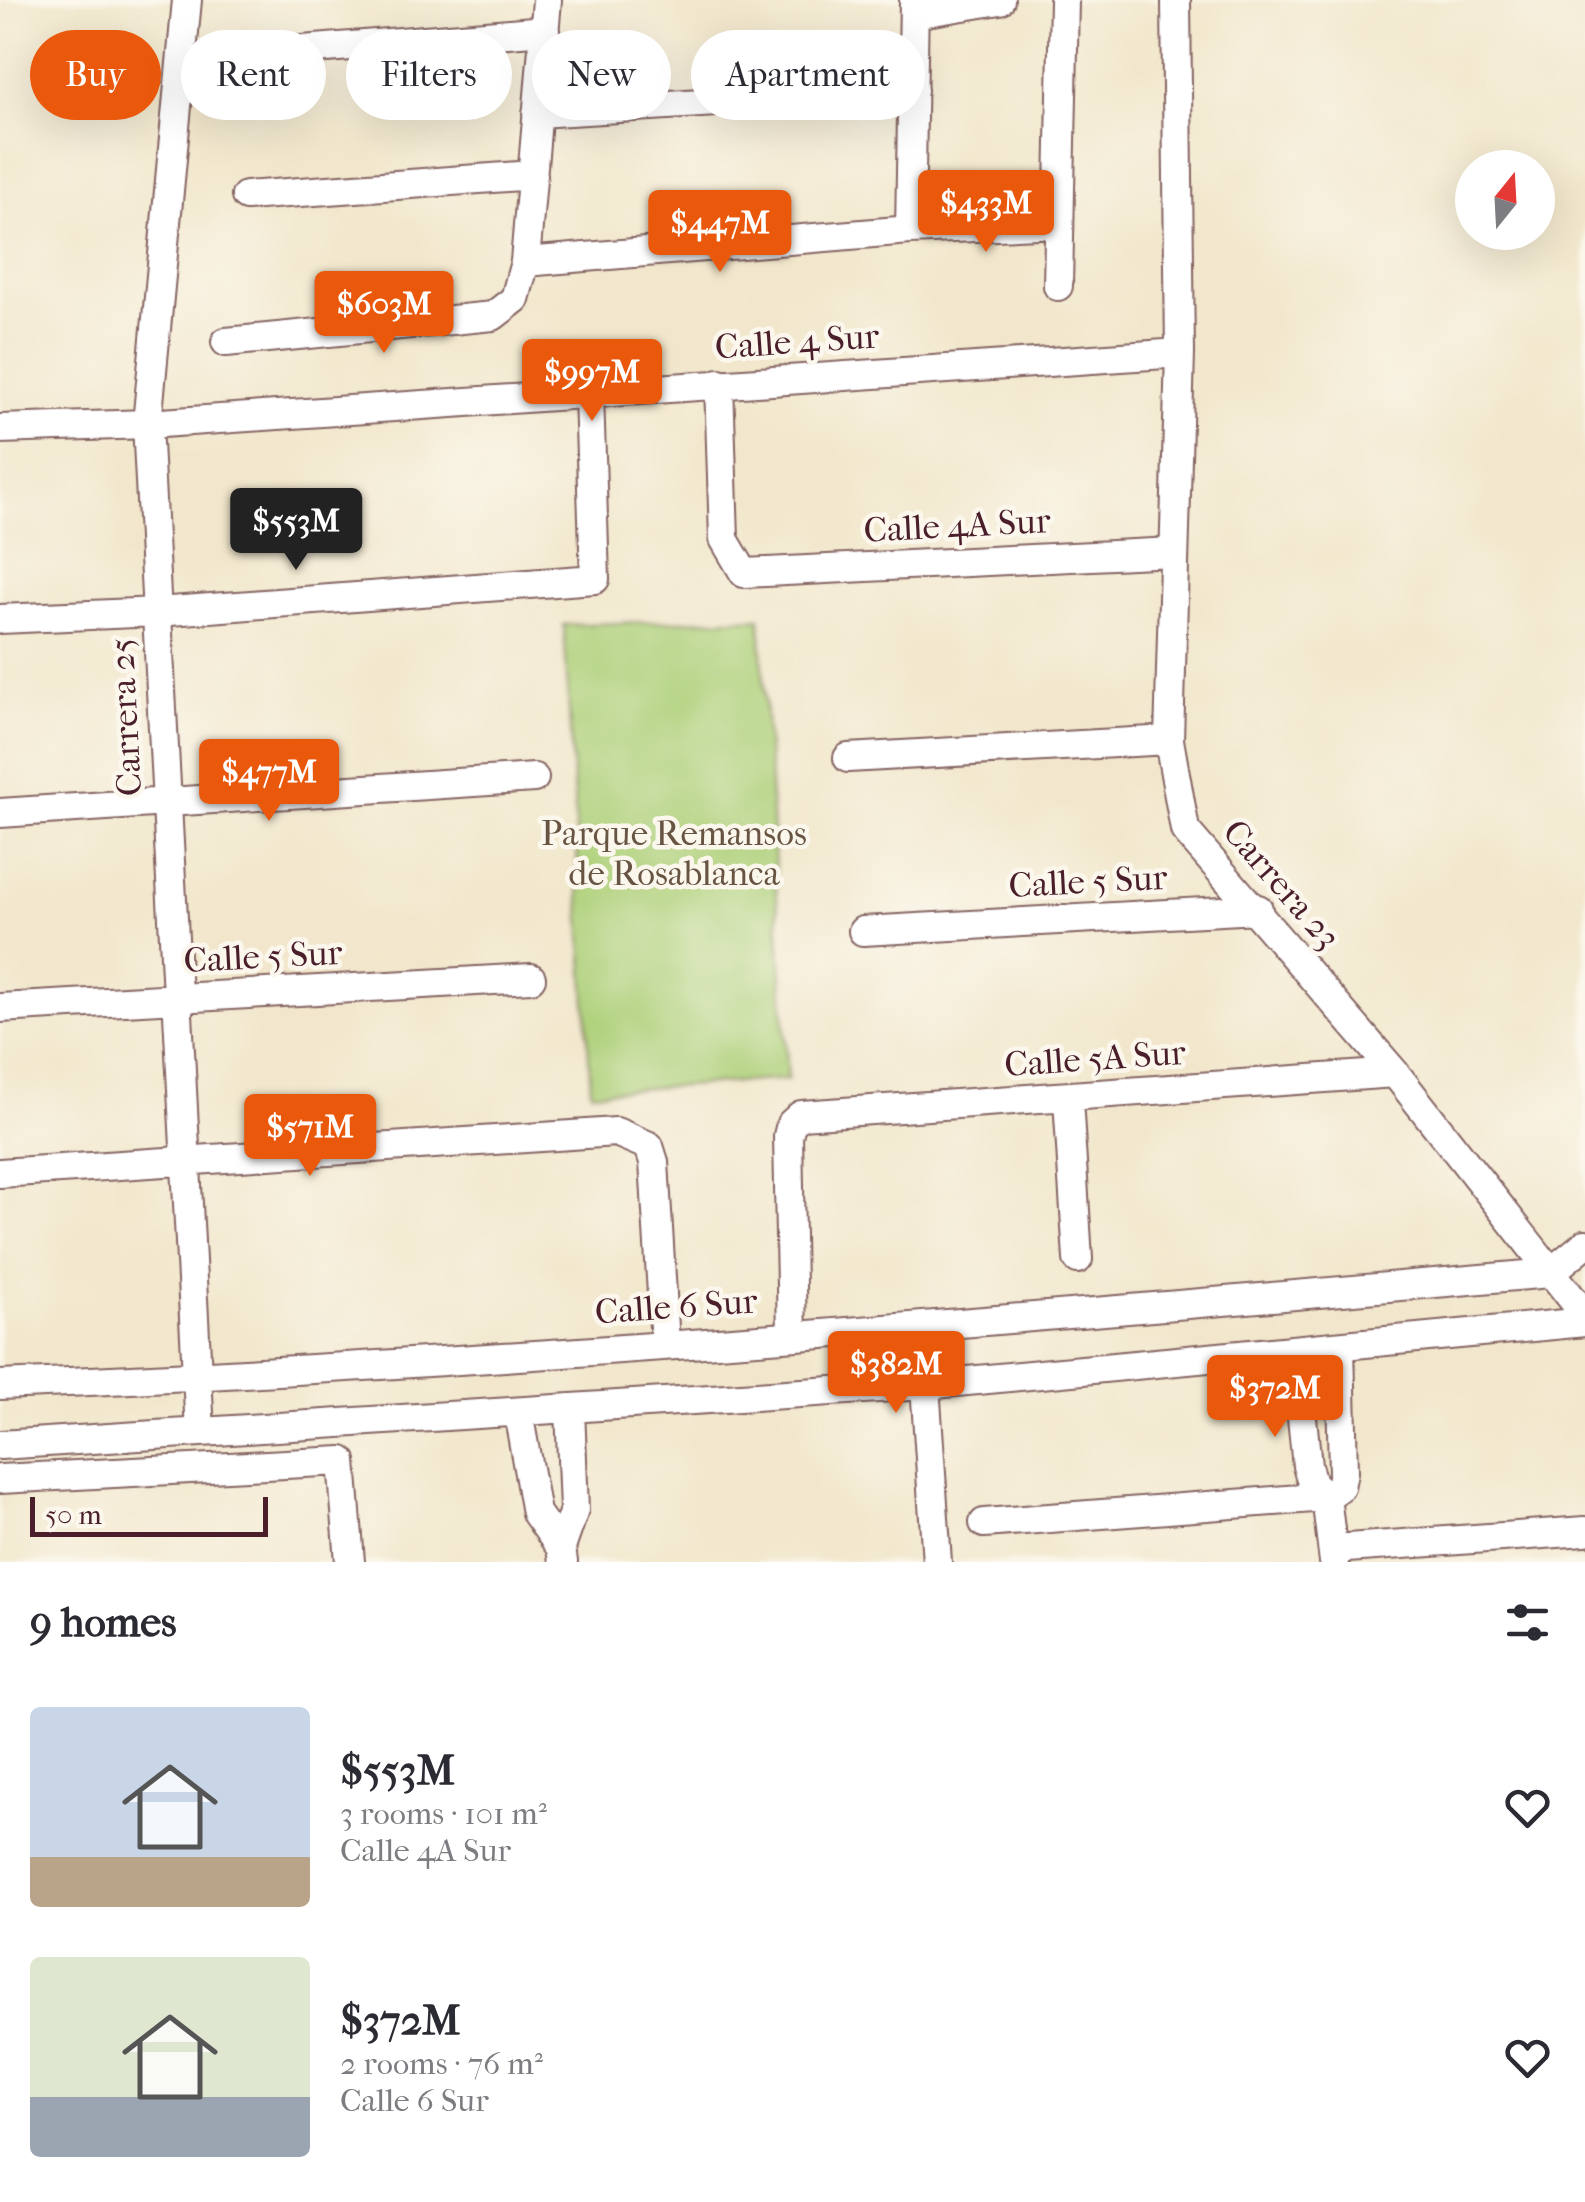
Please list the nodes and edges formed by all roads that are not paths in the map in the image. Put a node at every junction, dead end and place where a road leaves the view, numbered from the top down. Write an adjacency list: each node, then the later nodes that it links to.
1 (187, 0): 22 (street, Carrera 25)
2 (547, 0): 7 (street)
3 (1000, 0): 6 (street)
4 (1064, 0): 14 (street)
5 (1176, 0): 19 (street, Carrera 23)
6 (914, 7)
7 (544, 30)
8 (532, 31): 9 (street)
9 (326, 48)
10 (537, 120): 12 (street)
11 (912, 120): 15 (street)
12 (533, 175): 13 (street); 16 (street)
13 (246, 196)
14 (1060, 223): 15 (street); 17 (street)
15 (910, 230): 16 (street)
16 (525, 262): 18 (street)
17 (1058, 286)
18 (226, 342)
19 (1180, 353): 20 (street, Calle 4 Sur); 24 (street, Carrera 23)
20 (719, 383): 21 (street, Calle 4 Sur); 24 (street, Calle 4A Sur)
21 (589, 395): 22 (street, Calle 4 Sur); 25 (street)
22 (147, 424): 23 (street, Calle 4 Sur); 25 (street, Carrera 25)
23 (0, 429)
24 (1174, 552): 27 (street, Carrera 23)
25 (157, 612): 26 (street); 30 (street, Carrera 25)
26 (0, 620)
27 (1169, 740): 28 (street); 32 (street, Carrera 23)
28 (848, 758)
29 (534, 778): 30 (street)
30 (167, 802): 31 (street); 35 (street, Carrera 25)
31 (0, 814)
32 (1258, 909): 33 (street, Calle 5 Sur); 37 (street, Carrera 23)
33 (863, 931)
34 (531, 978): 35 (street, Calle 5 Sur)
35 (177, 998): 36 (street, Calle 5 Sur); 39 (street, Carrera 25)
36 (0, 1008)
37 (1395, 1073): 38 (street, Calle 5A Sur); 43 (street, Carrera 23)
38 (1068, 1099): 42 (street); 46 (street, Calle 5A Sur)
39 (186, 1158): 40 (street); 47 (street); 50 (street, Carrera 25)
40 (0, 1173)
41 (1585, 1244): 43 (street)
42 (1078, 1259)
43 (1550, 1273): 44 (street, Carrera 23); 45 (street, Calle 6 Sur)
44 (1585, 1319): 48 (street)
45 (926, 1327): 46 (street, Calle 6 Sur); 52 (street)
46 (792, 1336): 47 (street, Calle 6 Sur)
47 (665, 1344): 50 (street, Calle 6 Sur)
48 (1340, 1346): 49 (street); 58 (street)
49 (1295, 1350): 52 (street); 58 (street)
50 (198, 1376): 51 (street, Calle 6 Sur); 55 (street, Carrera 25)
51 (0, 1385)
52 (925, 1385): 53 (street); 64 (street)
53 (570, 1408): 54 (street); 61 (street)
54 (518, 1412): 55 (street); 61 (street)
55 (200, 1432): 56 (street)
56 (0, 1445)
57 (0, 1479): 63 (street)
58 (1326, 1496): 59 (street); 62 (street)
59 (984, 1523)
60 (1585, 1531): 62 (street)
61 (562, 1555)
62 (1334, 1556)
63 (350, 1562)
64 (937, 1562)

